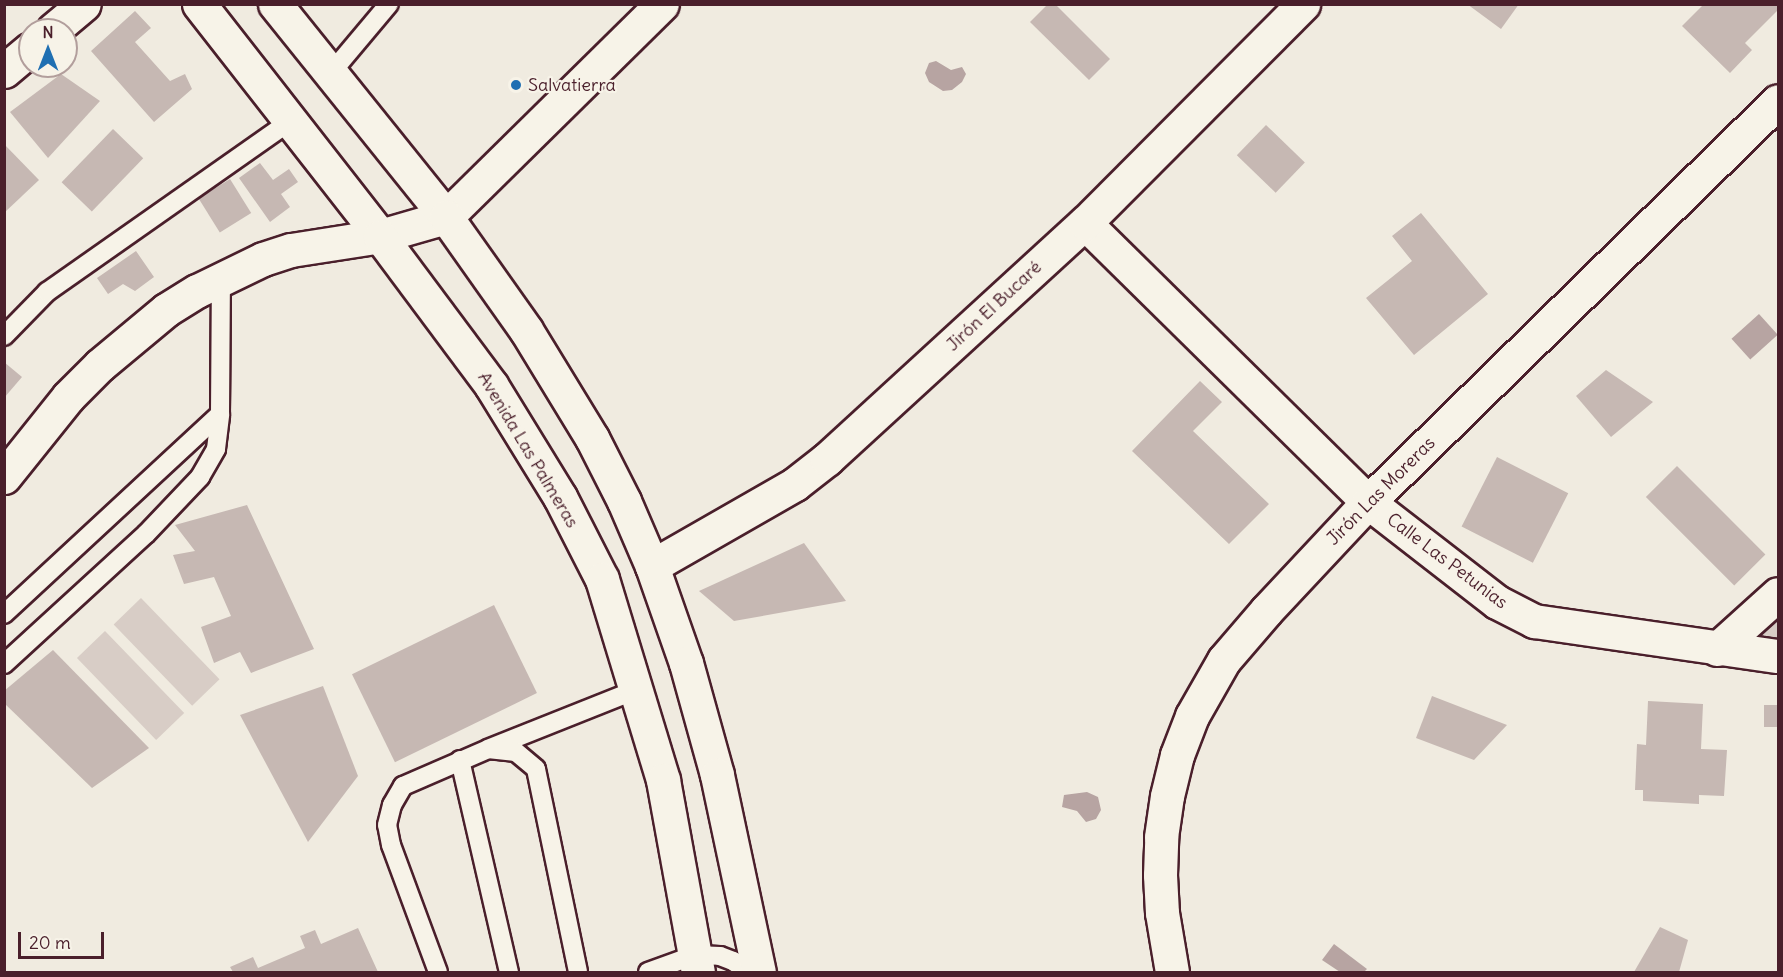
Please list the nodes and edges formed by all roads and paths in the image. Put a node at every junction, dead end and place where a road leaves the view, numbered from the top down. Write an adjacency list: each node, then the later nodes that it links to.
1 (84, 4): 7 (street)
2 (199, 4): 12 (street, Avenida Las Palmeras)
3 (275, 4): 10 (street)
4 (389, 4): 10 (lane)
5 (662, 4): 13 (street)
6 (1303, 4): 14 (street, Jirón El Bucaré)
7 (67, 18)
8 (18, 59): 9 (street)
9 (4, 71)
10 (331, 73): 13 (street)
11 (1779, 101): 20 (street, Jirón Las Moreras)
12 (290, 121): 15 (street, Avenida Las Palmeras); 17 (lane)
13 (446, 217): 15 (street); 21 (street)
14 (1085, 223): 20 (street, Calle Las Petunias); 21 (street, Jirón El Bucaré)
15 (380, 236): 16 (street); 27 (street, Avenida Las Palmeras)
16 (221, 279): 18 (lane); 19 (street)
17 (4, 336)
18 (220, 414): 23 (lane); 26 (lane)
19 (4, 477)
20 (1368, 502): 24 (street, Calle Las Petunias); 37 (street, Jirón Las Moreras)
21 (652, 566): 36 (street)
22 (1779, 594): 24 (street)
23 (4, 614)
24 (1717, 649): 25 (street, Calle Las Petunias)
25 (1779, 656)
26 (4, 664)
27 (636, 690): 28 (lane); 30 (street, Avenida Las Palmeras)
28 (488, 749): 29 (lane); 33 (lane)
29 (460, 760): 31 (lane); 32 (lane)
30 (696, 964): 34 (lane); 35 (lane)
31 (438, 972)
32 (509, 972)
33 (578, 972)
34 (648, 972)
35 (748, 972)
36 (759, 972)
37 (1172, 972)

